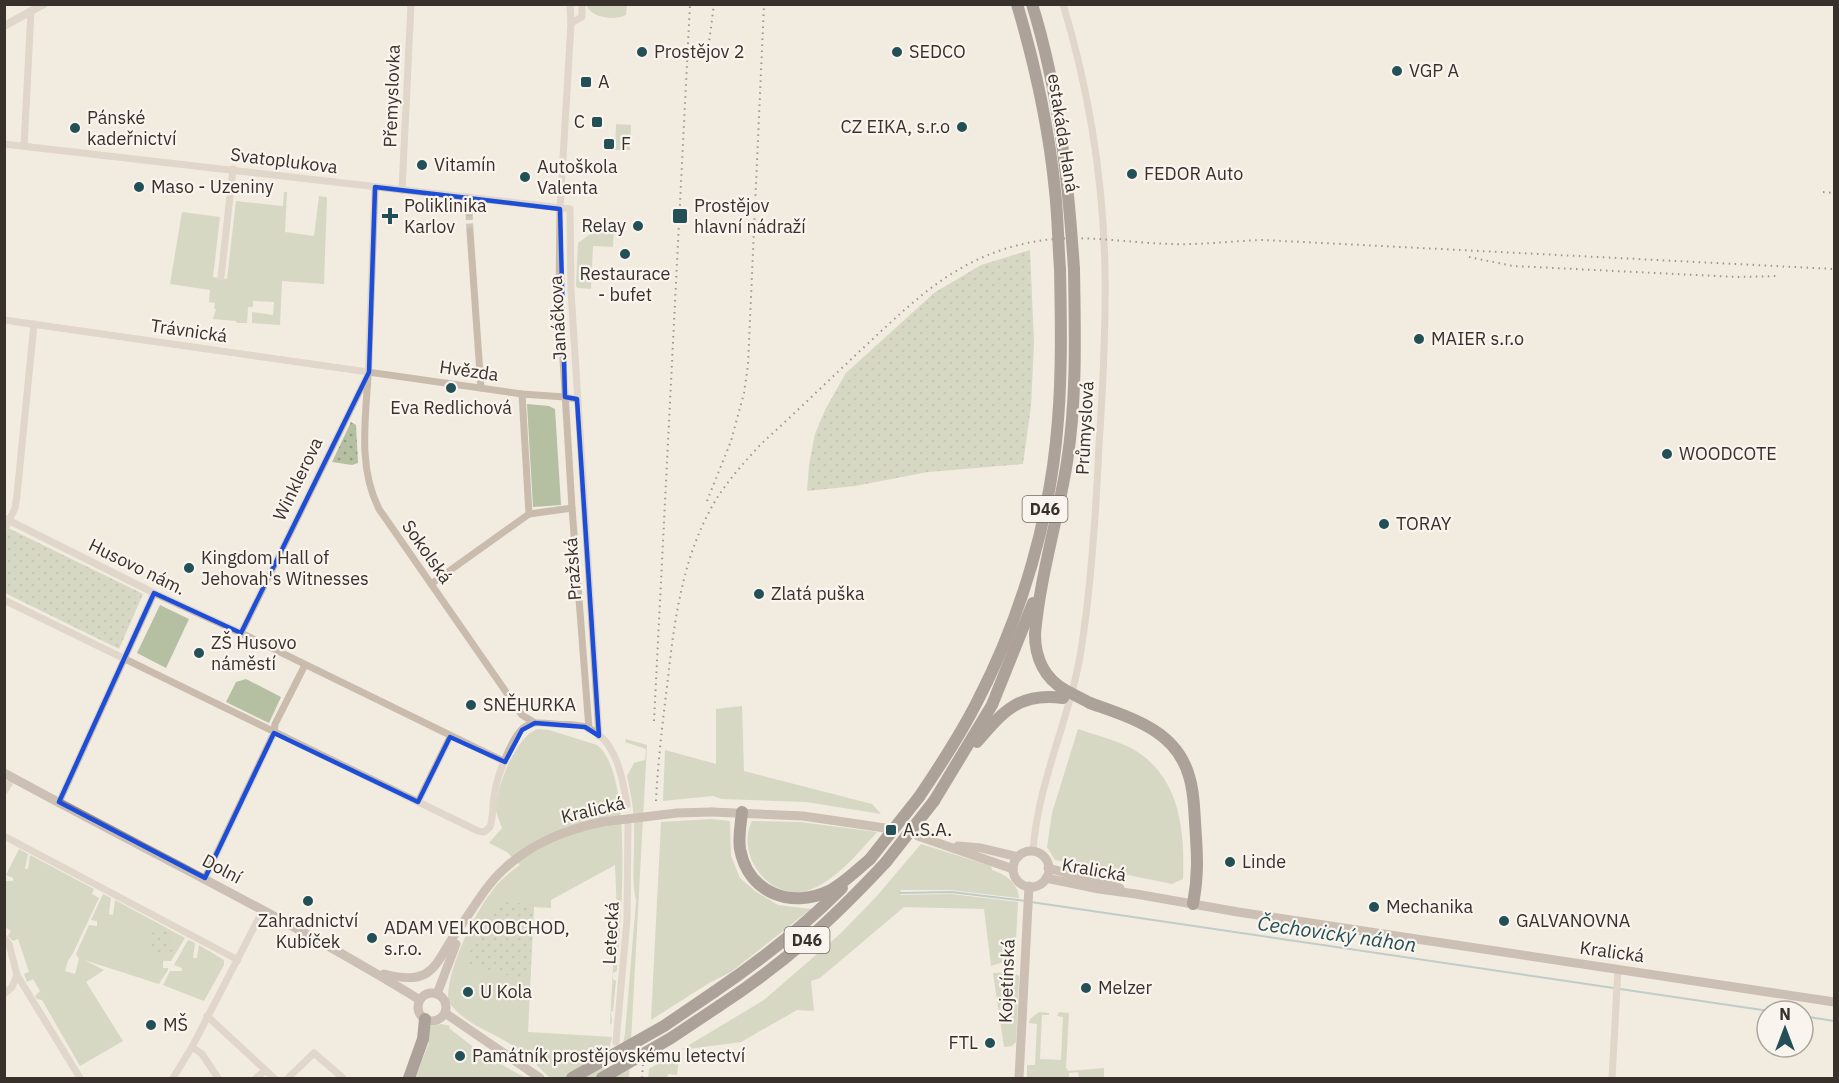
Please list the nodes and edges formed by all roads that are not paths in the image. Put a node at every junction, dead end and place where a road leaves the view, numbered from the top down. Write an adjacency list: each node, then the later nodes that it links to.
1 (44, 4): 8 (street)
2 (411, 4): 15 (street, Přemyslovka)
3 (570, 4): 9 (street, Janáčkova)
4 (582, 4): 9 (street)
5 (1017, 4): 63 (highway, estakáda Haná / D46, bridge)
6 (1032, 4): 35 (highway, estakáda Haná / D46, bridge)
7 (1063, 4): 61 (street, Průmyslová)
8 (31, 11): 10 (street); 12 (street)
9 (571, 23): 17 (street, Janáčkova)
10 (4, 26)
11 (4, 144): 12 (street, Svatoplukova)
12 (24, 146): 13 (street, Svatoplukova)
13 (233, 169): 14 (street, Svatoplukova); 20 (street)
14 (375, 187): 15 (street, Svatoplukova); 26 (street, Sokolská)
15 (402, 190): 16 (street, Svatoplukova)
16 (468, 198): 17 (street, Svatoplukova); 18 (street)
17 (560, 208): 21 (street, Janáčkova); 22 (street, Janáčkova)
18 (469, 213)
19 (470, 231): 27 (street)
20 (221, 277)
21 (571, 291): 22 (street); 30 (street, Janáčkova)
22 (560, 293): 25 (street, Janáčkova)
23 (4, 320): 24 (street, Trávnická)
24 (34, 324): 26 (street, Trávnická); 33 (street)
25 (563, 365): 29 (street, Janáčkova); 30 (street, Janáčkova)
26 (369, 372): 27 (street, Hvězda); 36 (street, Sokolská); 39 (street, Winklerova)
27 (481, 388): 28 (street, Hvězda)
28 (522, 394): 29 (street, Hvězda); 32 (street)
29 (565, 397): 30 (street, Hvězda); 31 (street, Janáčkova)
30 (577, 399): 46 (street, Pražská)
31 (572, 508): 32 (street); 44 (street, Pražská)
32 (530, 514): 36 (street)
33 (7, 519): 34 (street); 37 (street, Husovo nám.)
34 (4, 531)
35 (1049, 553): 42 (highway); 49 (highway, D46)
36 (431, 584): 43 (street, Sokolská)
37 (154, 593): 39 (street, Husovo nám.); 40 (street)
38 (4, 600): 40 (street)
39 (241, 633): 41 (street, Husovo nám.)
40 (124, 659): 45 (street); 52 (street)
41 (305, 665): 45 (street); 47 (street, Husovo nám.)
42 (1064, 694): 49 (highway); 70 (highway, bridge)
43 (535, 723): 44 (street); 48 (street)
44 (589, 729): 46 (street)
45 (274, 733): 53 (street); 66 (street)
46 (599, 736): 54 (street)
47 (450, 737): 48 (street, Husovo nám.); 53 (street)
48 (505, 762): 53 (street)
49 (955, 768): 98 (highway, D46, bridge)
50 (9, 775): 51 (street); 52 (main road, Dolní)
51 (4, 792)
52 (59, 802): 66 (main road, Dolní)
53 (418, 802)
54 (627, 805)
55 (742, 812): 57 (main road, Kralická); 63 (highway); 72 (main road, Kralická, bridge)
56 (628, 825): 85 (street, Letecká)
57 (885, 828)
58 (4, 836): 74 (street)
59 (918, 836): 60 (main road)
60 (944, 844): 62 (main road); 65 (main road)
61 (1033, 851): 62 (main road); 64 (main road)
62 (1018, 857): 65 (main road)
63 (870, 859): 97 (highway, D46, bridge)
64 (1048, 868): 67 (main road); 69 (main road, Kralická)
65 (1013, 869): 68 (main road)
66 (205, 878): 71 (main road, Dolní)
67 (1046, 878): 68 (main road); 69 (main road, Kralická)
68 (1028, 888): 99 (main road, Kojetínská)
69 (1136, 894): 70 (main road, Kralická)
70 (1193, 904): 75 (main road, Kralická)
71 (262, 910): 74 (street); 76 (main road, Dolní)
72 (468, 918): 76 (main road, Kralická); 79 (main road)
73 (4, 938): 77 (street)
74 (238, 960): 83 (street)
75 (1618, 969): 81 (main road, Kralická); 100 (street)
76 (373, 971): 80 (main road, Dolní)
77 (17, 975): 78 (street); 88 (street)
78 (4, 994)
79 (437, 994): 80 (main road); 82 (main road)
80 (420, 1000): 84 (main road)
81 (1834, 1002)
82 (445, 1012): 84 (main road); 96 (main road)
83 (207, 1016): 86 (street); 87 (street)
84 (425, 1019): 95 (highway)
85 (616, 1042)
86 (192, 1047): 89 (street); 90 (street)
87 (265, 1071): 91 (street); 92 (street)
88 (80, 1078)
89 (172, 1078)
90 (218, 1078)
91 (256, 1078)
92 (274, 1078)
93 (288, 1078): 94 (street)
94 (344, 1078)
95 (409, 1078)
96 (540, 1078)
97 (572, 1078)
98 (602, 1078)
99 (1020, 1078)
100 (1612, 1078)

